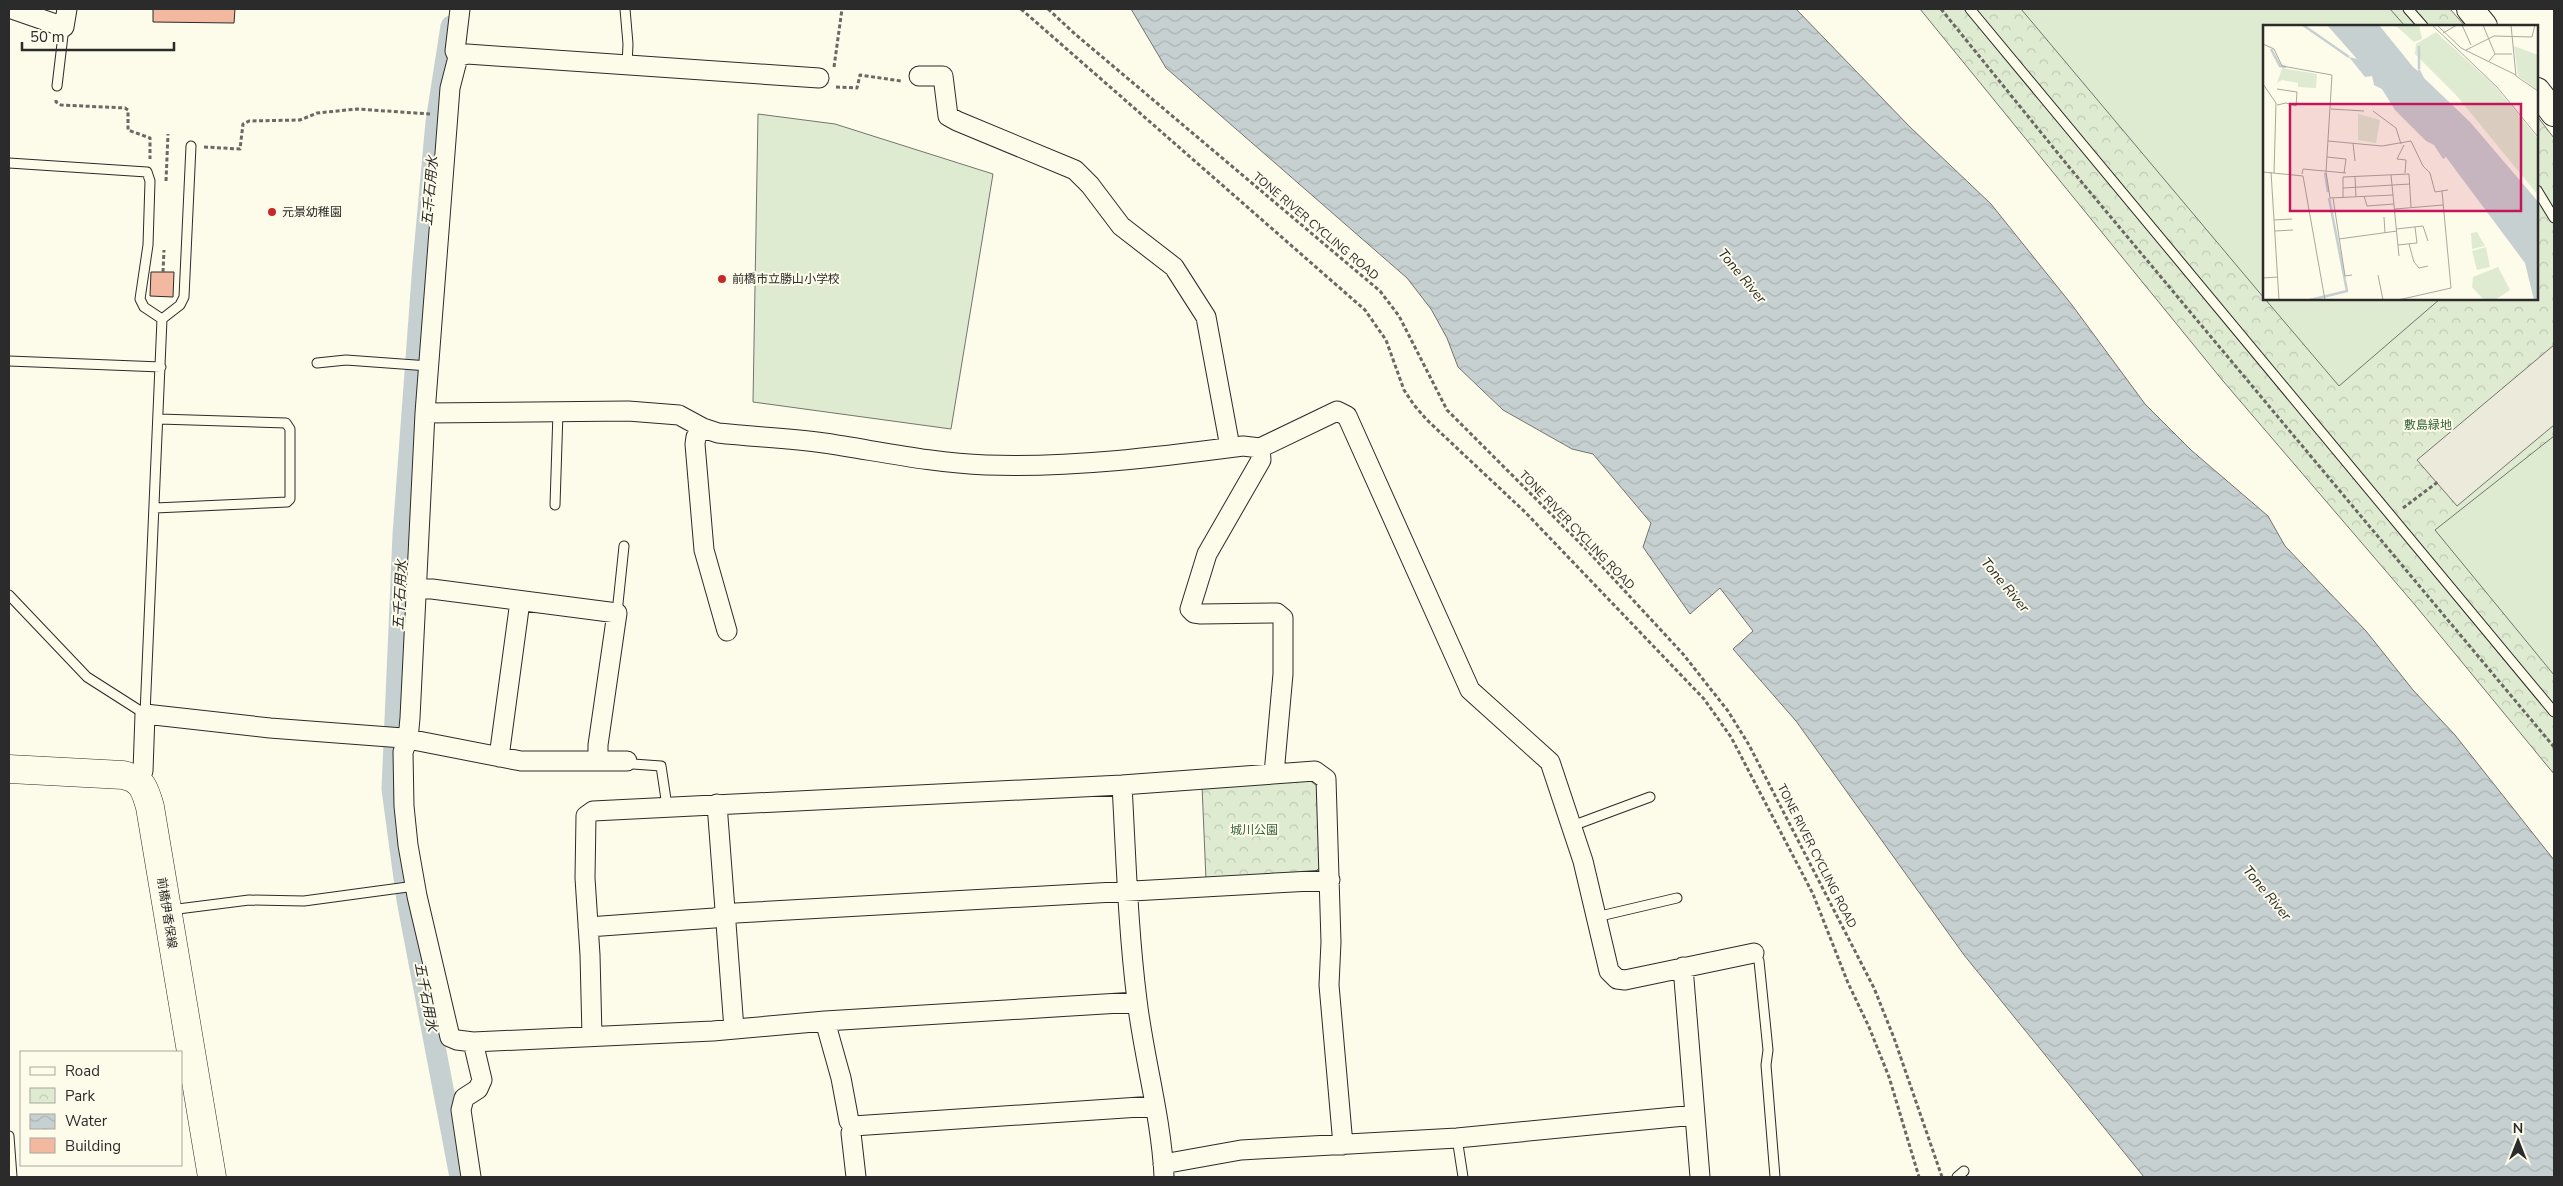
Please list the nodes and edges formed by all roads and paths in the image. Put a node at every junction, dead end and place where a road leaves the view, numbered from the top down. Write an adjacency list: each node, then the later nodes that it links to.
1 (12, 9): 11 (street)
2 (460, 9): 14 (street)
3 (625, 9): 15 (lane)
4 (842, 9): 17 (path)
5 (1021, 9): 92 (path)
6 (1048, 9): 93 (path, TONE RIVER CYCLING ROAD)
7 (1941, 9): 51 (path)
8 (1970, 9): 41 (lane)
9 (2408, 9): 12 (lane)
10 (2470, 9): 13 (street)
11 (65, 18): 18 (lane)
12 (2422, 25)
13 (2483, 25)
14 (458, 57): 15 (street); 30 (street)
15 (627, 65): 17 (street)
16 (919, 76): 17 (path); 36 (street)
17 (819, 78)
18 (57, 86): 24 (path)
19 (2538, 92): 20 (street)
20 (2554, 113)
21 (430, 114): 22 (path)
22 (191, 146): 27 (lane)
23 (9, 163): 24 (lane)
24 (147, 172): 27 (lane)
25 (2538, 192): 26 (lane)
26 (2554, 218)
27 (162, 319): 31 (lane)
28 (9, 361): 31 (lane)
29 (317, 363): 30 (lane)
30 (429, 366): 33 (street)
31 (161, 367): 34 (lane)
32 (558, 412): 33 (street); 35 (street); 39 (lane)
33 (425, 413): 43 (street)
34 (159, 419): 40 (lane); 40 (lane)
35 (703, 428): 36 (street); 47 (street)
36 (1230, 447): 37 (street)
37 (1260, 448): 56 (street); 62 (street)
38 (2439, 481): 41 (path)
39 (555, 506)
40 (155, 508): 49 (lane)
41 (2392, 517): 48 (lane)
42 (624, 546): 46 (lane)
43 (416, 589): 45 (street); 50 (street)
44 (9, 595): 49 (lane)
45 (520, 601): 46 (street); 52 (street)
46 (617, 614): 53 (street)
47 (727, 631)
48 (2554, 712)
49 (145, 714): 50 (street); 57 (street)
50 (408, 739): 52 (street); 64 (street)
51 (2554, 747)
52 (499, 757): 53 (street)
53 (598, 761): 54 (street)
54 (627, 761): 61 (lane)
55 (9, 769): 57 (main road)
56 (1274, 774): 58 (street); 63 (street)
57 (138, 779): 67 (main road, 前橋伊香保線)
58 (1122, 785): 60 (street); 65 (street)
59 (1650, 797): 62 (lane)
60 (717, 804): 61 (street); 68 (street)
61 (667, 806): 70 (street)
62 (1572, 826): 69 (street)
63 (1330, 880): 65 (street); 83 (street)
64 (415, 886): 67 (lane); 77 (street)
65 (1128, 892): 68 (street); 73 (street)
66 (1677, 898): 69 (lane)
67 (167, 910): 86 (main road, 前橋伊香保線)
68 (725, 914): 70 (street); 75 (street)
69 (1596, 917): 72 (street)
70 (588, 927): 76 (street)
71 (1754, 953): 72 (street); 91 (lane)
72 (1683, 967): 79 (street)
73 (1137, 1002): 74 (street); 78 (street)
74 (825, 1021): 75 (street); 80 (street)
75 (734, 1029): 76 (street)
76 (592, 1036): 77 (street)
77 (473, 1042): 87 (street)
78 (1155, 1106): 80 (street); 84 (street)
79 (1695, 1115): 82 (street); 90 (street)
80 (853, 1126): 88 (street)
81 (9, 1136): 85 (lane)
82 (1457, 1138): 83 (street); 89 (lane)
83 (1343, 1145): 84 (street)
84 (1164, 1171)
85 (12, 1177)
86 (212, 1177)
87 (471, 1177)
88 (856, 1177)
89 (1463, 1177)
90 (1700, 1177)
91 (1775, 1177)
92 (1919, 1177)
93 (1942, 1177)

